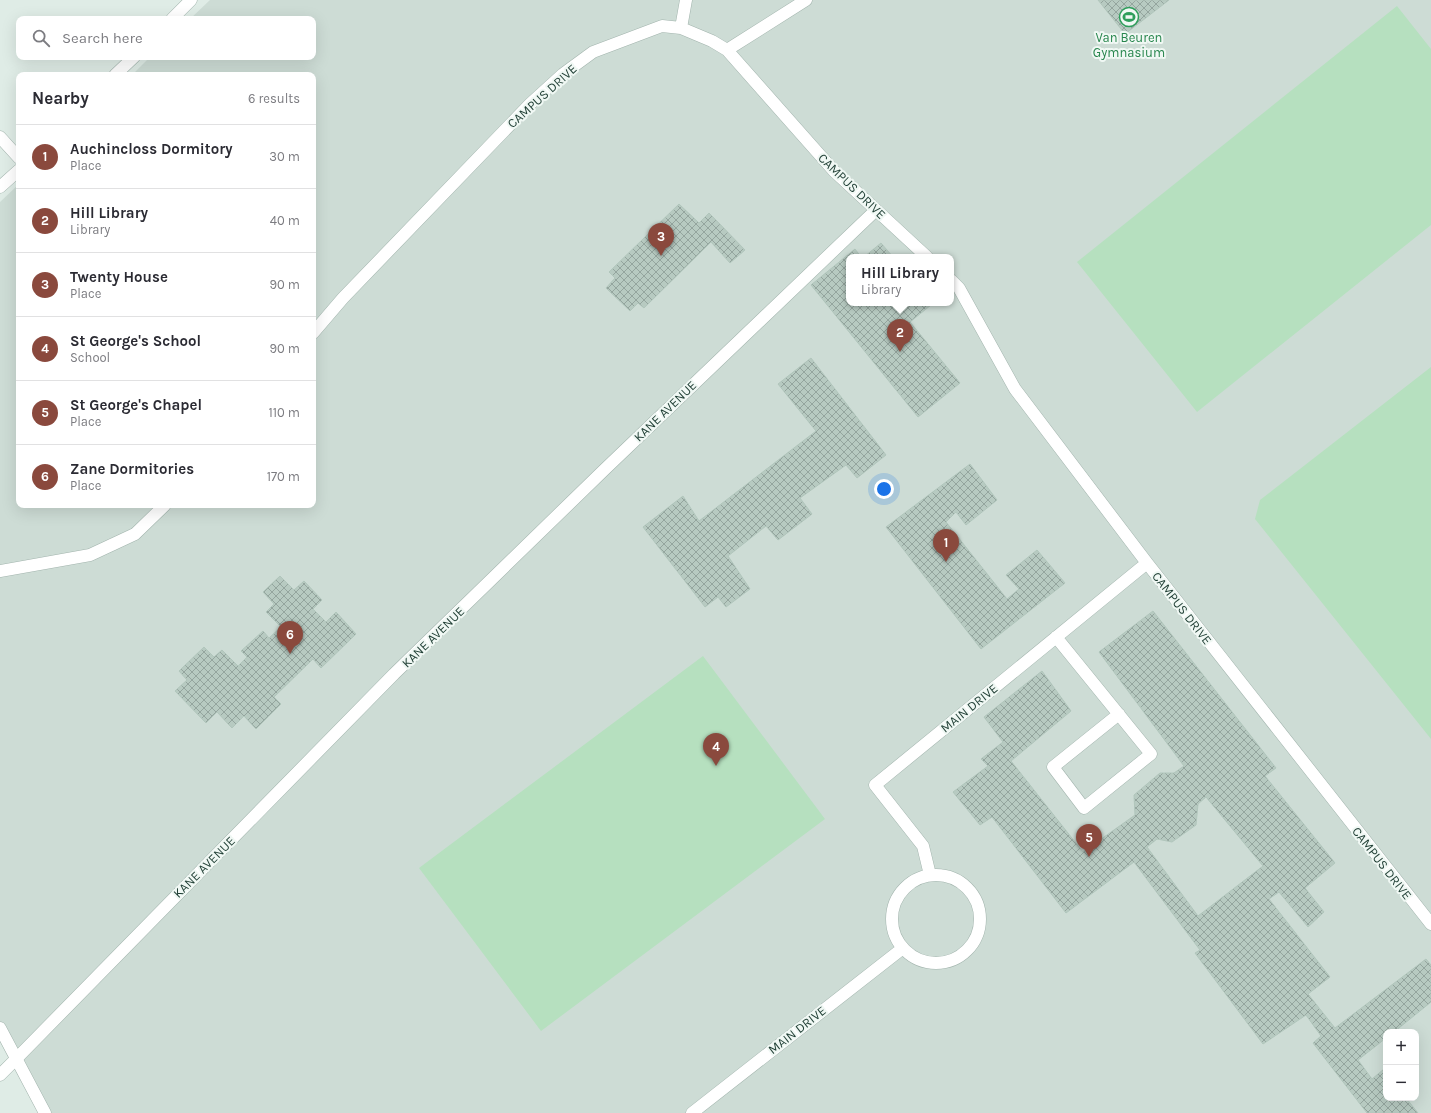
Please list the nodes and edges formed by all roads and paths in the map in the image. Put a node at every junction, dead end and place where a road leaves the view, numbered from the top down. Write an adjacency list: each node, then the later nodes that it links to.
1 (191, 0): 4 (street)
2 (686, 0): 5 (street)
3 (806, 0): 6 (street)
4 (175, 16)
5 (681, 28): 6 (street, CAMPUS DRIVE); 16 (street, CAMPUS DRIVE)
6 (727, 50): 13 (street, CAMPUS DRIVE)
7 (131, 60): 8 (street)
8 (118, 72)
9 (0, 137): 10 (street)
10 (16, 155)
11 (16, 173): 12 (street)
12 (0, 187)
13 (876, 210): 14 (street, CAMPUS DRIVE); 26 (street, KANE AVENUE)
14 (924, 254)
15 (954, 283): 18 (street, CAMPUS DRIVE)
16 (316, 330)
17 (162, 508): 19 (street)
18 (1147, 563): 20 (street, MAIN DRIVE); 23 (street, CAMPUS DRIVE)
19 (0, 571)
20 (1056, 637): 21 (street); 22 (street, MAIN DRIVE)
21 (1119, 714): 21 (street)
22 (930, 875): 24 (street); 24 (street)
23 (1431, 924)
24 (903, 948): 29 (street, MAIN DRIVE)
25 (0, 1028): 26 (street)
26 (16, 1059): 27 (street, KANE AVENUE); 28 (street)
27 (0, 1075)
28 (45, 1113)
29 (692, 1113)

